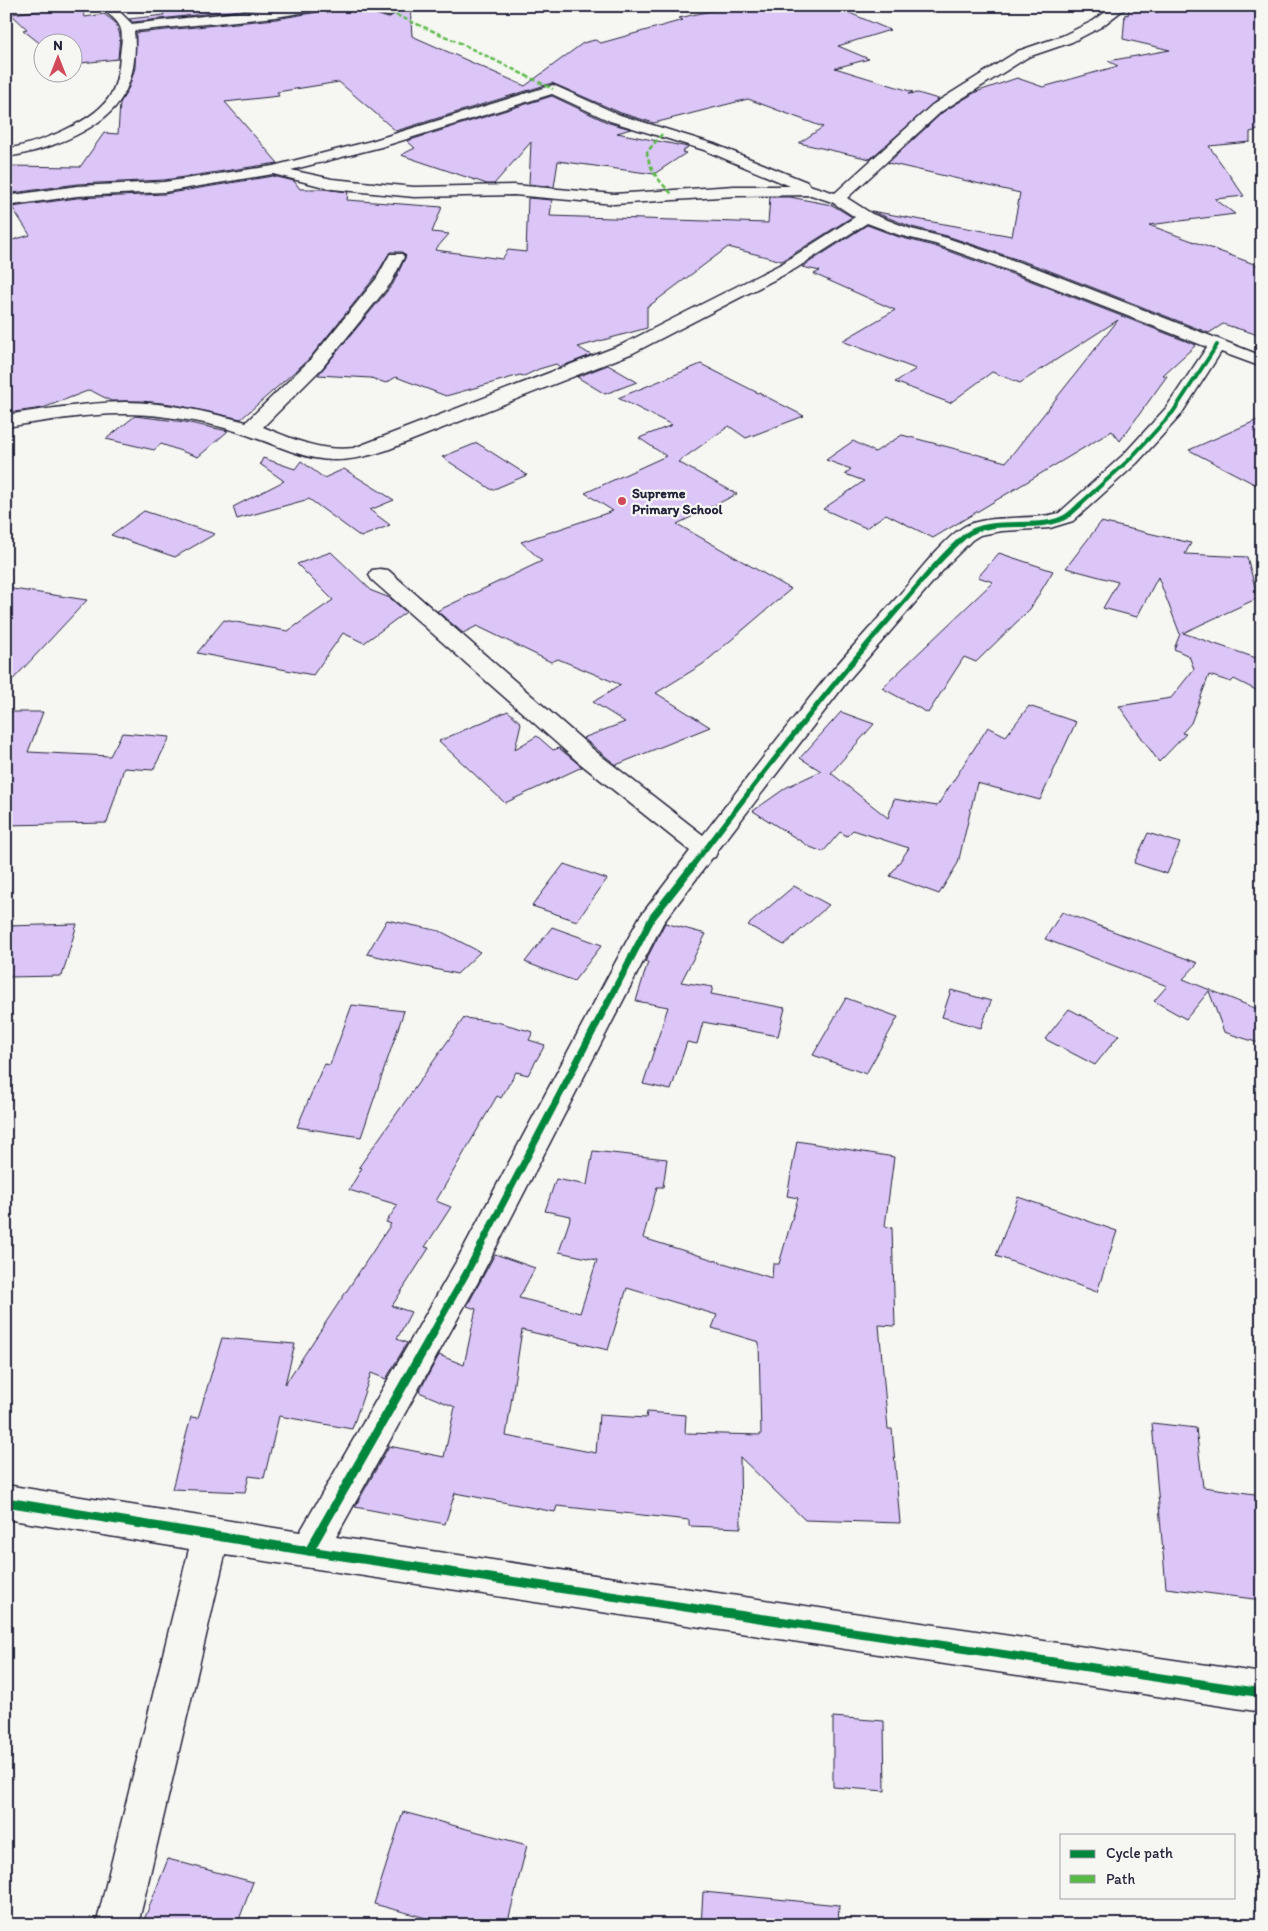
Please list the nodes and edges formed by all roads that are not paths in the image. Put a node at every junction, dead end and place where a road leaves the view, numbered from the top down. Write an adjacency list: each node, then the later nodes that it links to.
1 (106, 6): 6 (street)
2 (318, 6): 6 (street)
3 (371, 6): 5 (street)
4 (1122, 6): 10 (street)
5 (389, 12)
6 (127, 28): 7 (street)
7 (6, 153)
8 (273, 170): 9 (street); 9 (street); 11 (street)
9 (813, 190): 10 (street)
10 (837, 199): 12 (street)
11 (6, 201)
12 (866, 217): 14 (street); 17 (street)
13 (396, 257): 17 (street)
14 (1217, 346): 15 (street); 19 (street)
15 (1262, 362)
16 (6, 420): 17 (street)
17 (250, 429)
18 (380, 574): 19 (street)
19 (706, 851): 22 (street)
20 (6, 1502): 21 (street)
21 (211, 1535): 22 (street); 24 (street)
22 (309, 1551): 23 (street)
23 (1262, 1693)
24 (117, 1925)

